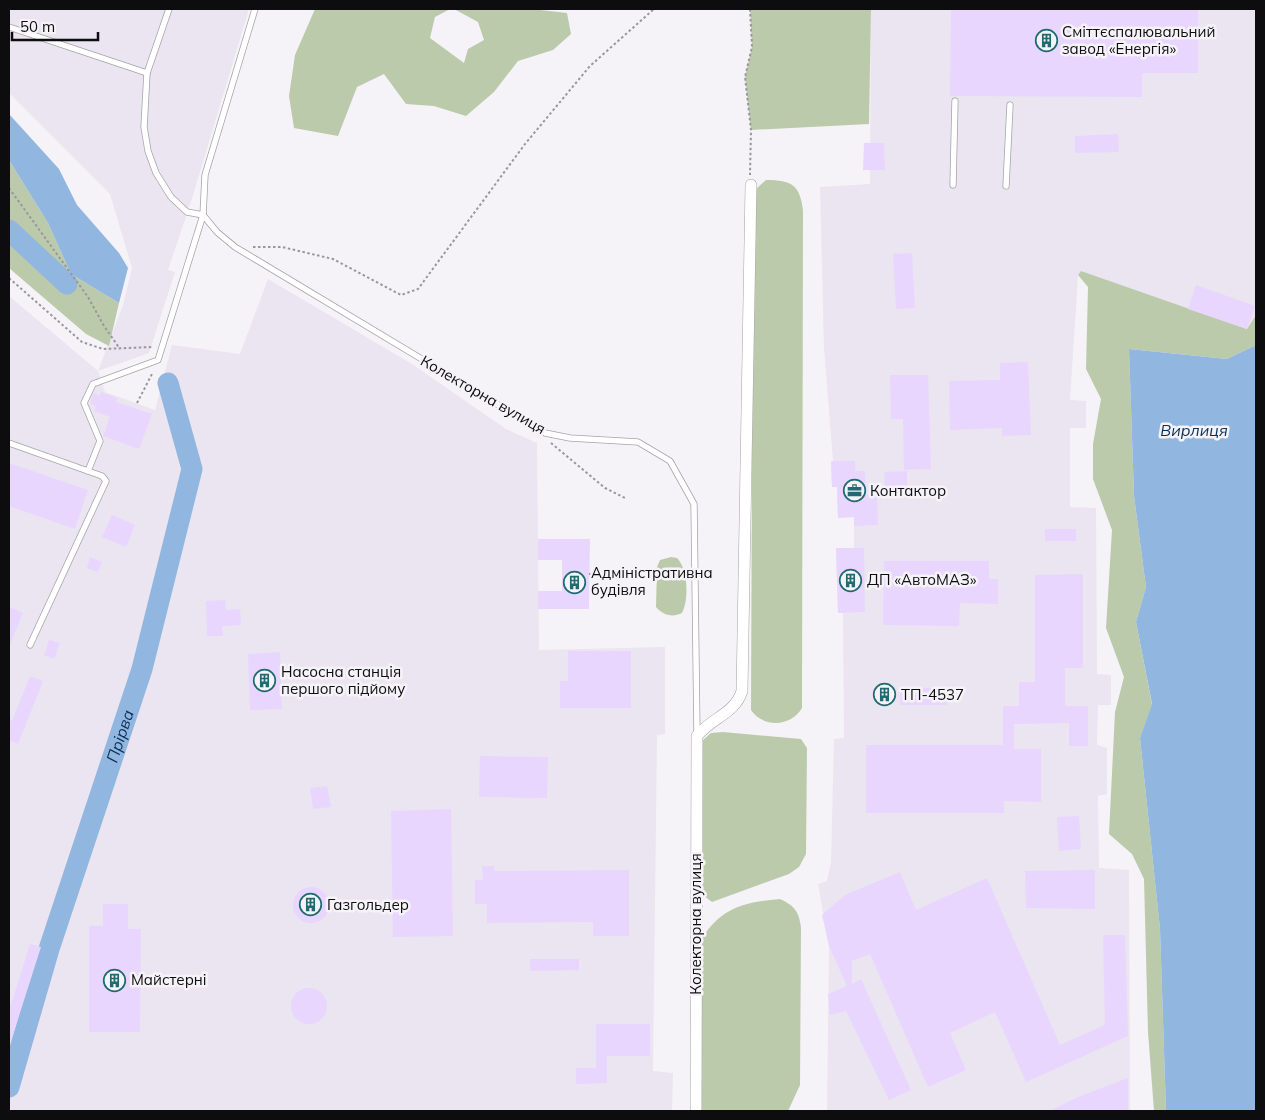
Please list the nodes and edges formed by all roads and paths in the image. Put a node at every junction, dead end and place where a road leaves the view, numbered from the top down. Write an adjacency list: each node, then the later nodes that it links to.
1 (169, 9): 6 (lane)
2 (255, 9): 13 (lane)
3 (654, 9): 14 (path)
4 (750, 9): 9 (path)
5 (9, 27): 6 (lane)
6 (147, 73): 13 (lane)
7 (955, 101): 10 (lane)
8 (1010, 105): 11 (lane)
9 (751, 185): 27 (street)
10 (953, 185)
11 (1006, 186)
12 (9, 188): 17 (path)
13 (203, 215): 14 (lane, Колекторна вулиця); 16 (lane)
14 (235, 247): 20 (lane, Колекторна вулиця)
15 (9, 278): 17 (path)
16 (163, 346): 17 (path); 18 (lane)
17 (120, 349)
18 (158, 360): 19 (path); 22 (lane)
19 (137, 404)
20 (545, 433): 23 (path); 27 (lane, Колекторна вулиця)
21 (9, 443): 22 (lane)
22 (88, 471): 26 (lane)
23 (625, 498)
24 (637, 573): 25 (path)
25 (589, 574)
26 (30, 645)
27 (697, 736): 28 (street, Колекторна вулиця)
28 (696, 1111)

